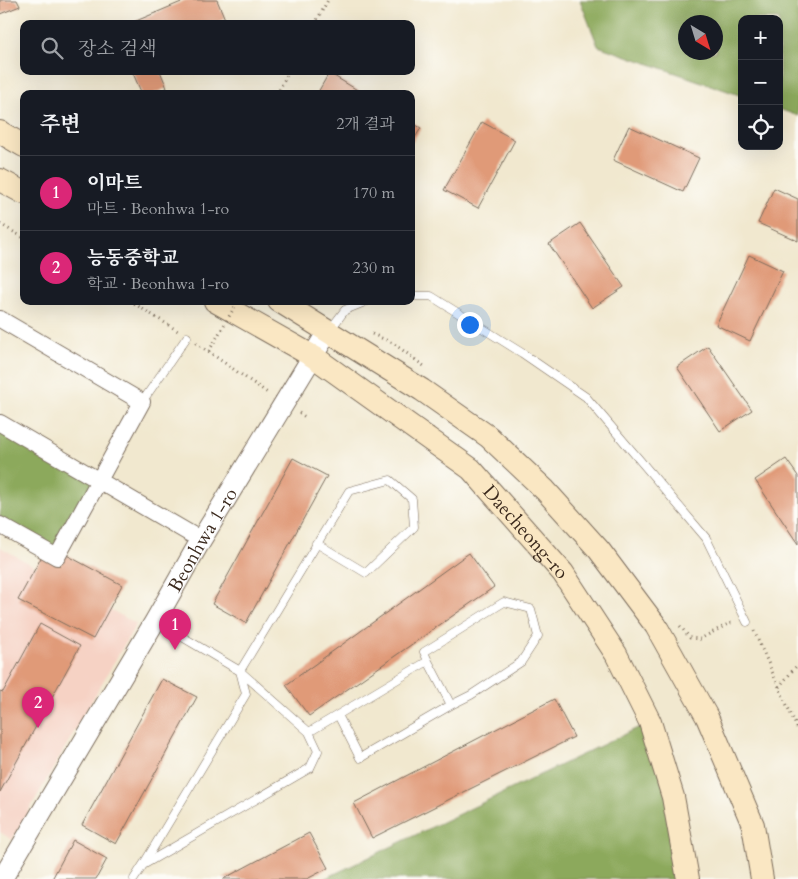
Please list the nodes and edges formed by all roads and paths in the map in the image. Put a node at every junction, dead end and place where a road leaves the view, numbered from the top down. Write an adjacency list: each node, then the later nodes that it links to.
1 (328, 0): 2 (path)
2 (317, 20)
3 (287, 75): 4 (path)
4 (279, 90)
5 (0, 132): 6 (main road)
6 (20, 144)
7 (0, 180): 8 (main road)
8 (20, 191)
9 (0, 224): 10 (path)
10 (20, 236)
11 (415, 296): 30 (lane)
12 (136, 305): 19 (path)
13 (222, 305): 21 (main road, Daecheong-ro)
14 (236, 305): 20 (path, bridge)
15 (286, 305): 18 (main road, Daecheong-ro)
16 (357, 305): 18 (lane)
17 (0, 319): 22 (street)
18 (328, 331): 21 (street, Beonhwa 1-ro); 42 (main road, Daecheong-ro)
19 (187, 337): 20 (path); 22 (lane)
20 (209, 351): 23 (path)
21 (314, 357): 23 (street, Beonhwa 1-ro); 41 (main road, Daecheong-ro)
22 (142, 402): 25 (street)
23 (283, 404): 27 (street, Beonhwa 1-ro)
24 (0, 423): 25 (street)
25 (99, 482): 26 (street); 27 (street)
26 (0, 525)
27 (201, 540): 29 (street, Beonhwa 1-ro)
28 (316, 543): 28 (lane); 33 (lane)
29 (155, 621): 33 (lane); 39 (street, Beonhwa 1-ro)
30 (747, 622)
31 (428, 661): 35 (lane); 35 (lane); 36 (lane)
32 (798, 664): 34 (path)
33 (240, 671): 37 (lane); 38 (lane)
34 (779, 687)
35 (451, 705): 36 (lane)
36 (338, 715): 37 (lane)
37 (309, 732): 38 (lane)
38 (143, 865): 40 (lane)
39 (3, 872)
40 (134, 879)
41 (688, 879)
42 (762, 879)

